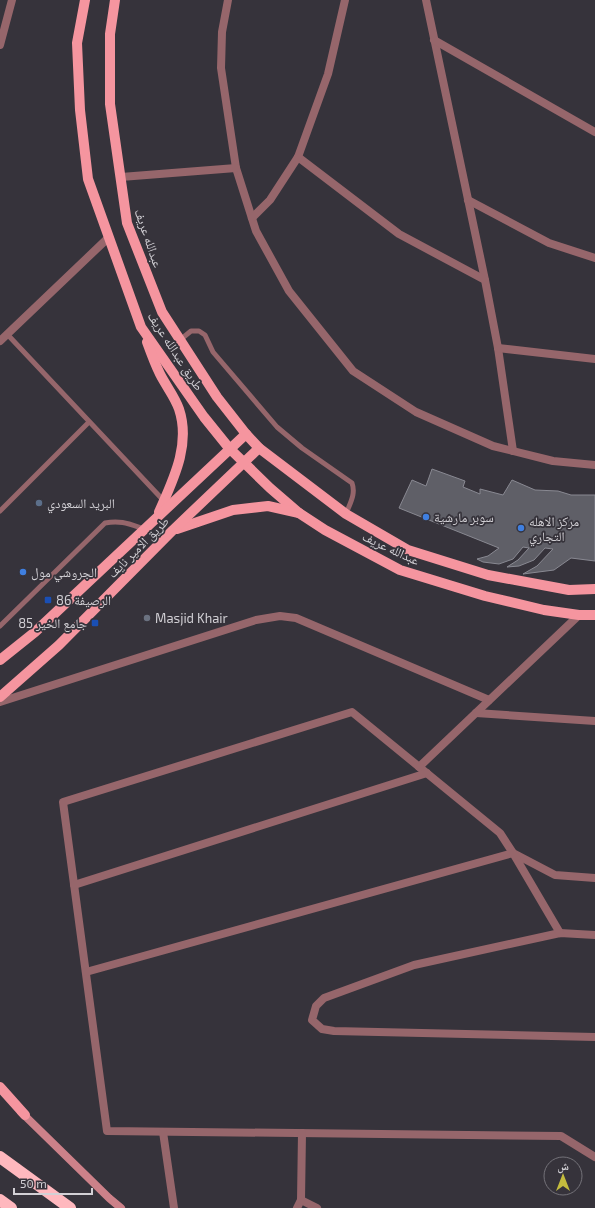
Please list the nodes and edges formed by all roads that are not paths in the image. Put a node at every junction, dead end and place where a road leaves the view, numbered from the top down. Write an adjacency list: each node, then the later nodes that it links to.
1 (12, 0): 8 (street)
2 (85, 0): 15 (main road)
3 (115, 0): 12 (main road, عبدالله عريف)
4 (228, 0): 11 (street)
5 (345, 0): 10 (street)
6 (426, 0): 7 (street)
7 (434, 40): 9 (street); 13 (street)
8 (0, 45)
9 (595, 132)
10 (298, 157): 14 (street); 17 (street)
11 (236, 168): 12 (street); 14 (street)
12 (120, 176): 20 (main road, عبدالله عريف)
13 (468, 200): 16 (street); 17 (street)
14 (252, 218): 28 (street)
15 (108, 238): 18 (main road, طريق عبدالله عريف); 19 (street)
16 (595, 258)
17 (485, 280): 22 (street)
18 (141, 327): 26 (main road, طريق عبدالله عريف); 31 (main road)
19 (7, 334): 21 (street); 24 (lane)
20 (180, 340): 25 (main road, عبدالله عريف); 34 (lane)
21 (0, 341)
22 (498, 348): 23 (street); 28 (street)
23 (595, 359)
24 (89, 422): 31 (lane); 32 (lane)
25 (246, 434): 26 (main road, طريق الامير نايف); 27 (main road)
26 (229, 448): 29 (main road, عبدالله عريف); 35 (main road, طريق الامير نايف)
27 (259, 448): 29 (main road, طريق الامير نايف); 34 (main road, عبدالله عريف)
28 (513, 451): 30 (street)
29 (243, 462): 33 (main road, عبدالله عريف); 37 (main road, طريق الامير نايف)
30 (595, 465)
31 (164, 501): 35 (main road)
32 (0, 511)
33 (300, 513): 37 (main road); 39 (main road, عبدالله عريف)
34 (346, 514): 38 (main road, عبدالله عريف)
35 (156, 518): 36 (main road, طريق الامير نايف)
36 (144, 529): 41 (lane); 42 (main road, طريق الامير نايف)
37 (173, 530): 43 (main road, طريق الامير نايف)
38 (595, 589)
39 (579, 615): 40 (main road, عبدالله عريف); 44 (street)
40 (595, 615)
41 (0, 626)
42 (0, 660)
43 (0, 697)
44 (489, 700): 45 (street); 46 (street)
45 (0, 702)
46 (476, 713): 47 (street); 48 (street)
47 (595, 721)
48 (419, 767): 49 (street); 52 (street)
49 (427, 773): 50 (street); 52 (street)
50 (513, 853): 51 (street); 53 (street); 55 (street)
51 (595, 878)
52 (74, 885): 55 (street)
53 (560, 933): 54 (street); 56 (street)
54 (595, 935)
55 (86, 972): 60 (street)
56 (595, 1037)
57 (0, 1087): 59 (main road)
58 (0, 1092): 59 (main road)
59 (25, 1115): 68 (main road)
60 (163, 1132): 61 (street); 69 (street)
61 (302, 1133): 63 (street); 65 (street)
62 (0, 1157): 67 (highway)
63 (595, 1157)
64 (0, 1200): 66 (highway)
65 (299, 1204): 70 (street)
66 (11, 1208)
67 (70, 1208)
68 (121, 1208)
69 (174, 1208)
70 (317, 1208)

